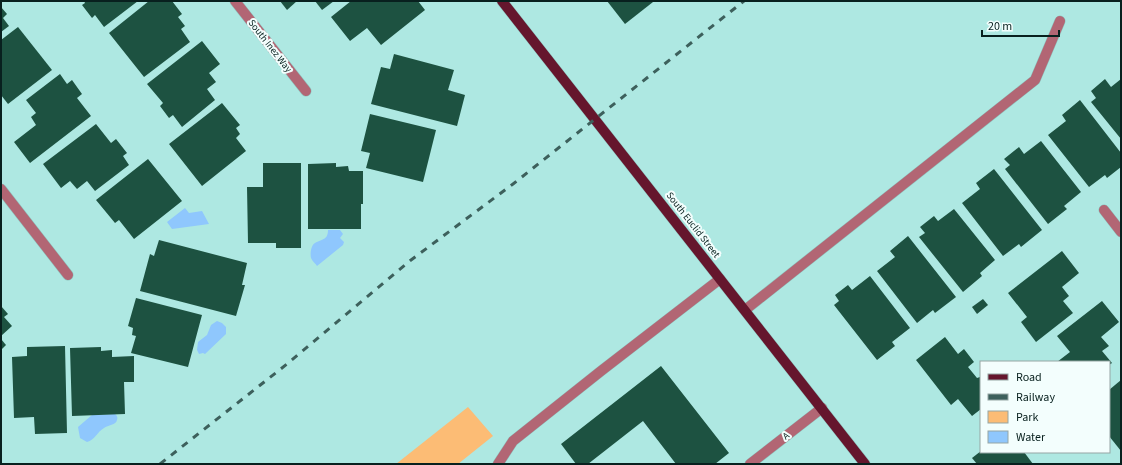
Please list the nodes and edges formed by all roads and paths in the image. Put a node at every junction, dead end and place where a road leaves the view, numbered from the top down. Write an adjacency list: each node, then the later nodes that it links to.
1 (235, 1): 4 (street, South Inez Way)
2 (502, 1): 9 (main road, South Euclid Street)
3 (1060, 21): 10 (street)
4 (306, 91)
5 (1, 189): 8 (street)
6 (1104, 210): 7 (street)
7 (1121, 232)
8 (68, 275)
9 (720, 279): 10 (main road, South Euclid Street); 12 (street)
10 (744, 310): 11 (main road, South Euclid Street)
11 (822, 408): 13 (street, A); 14 (main road, South Euclid Street)
12 (498, 464)
13 (750, 464)
14 (865, 464)

